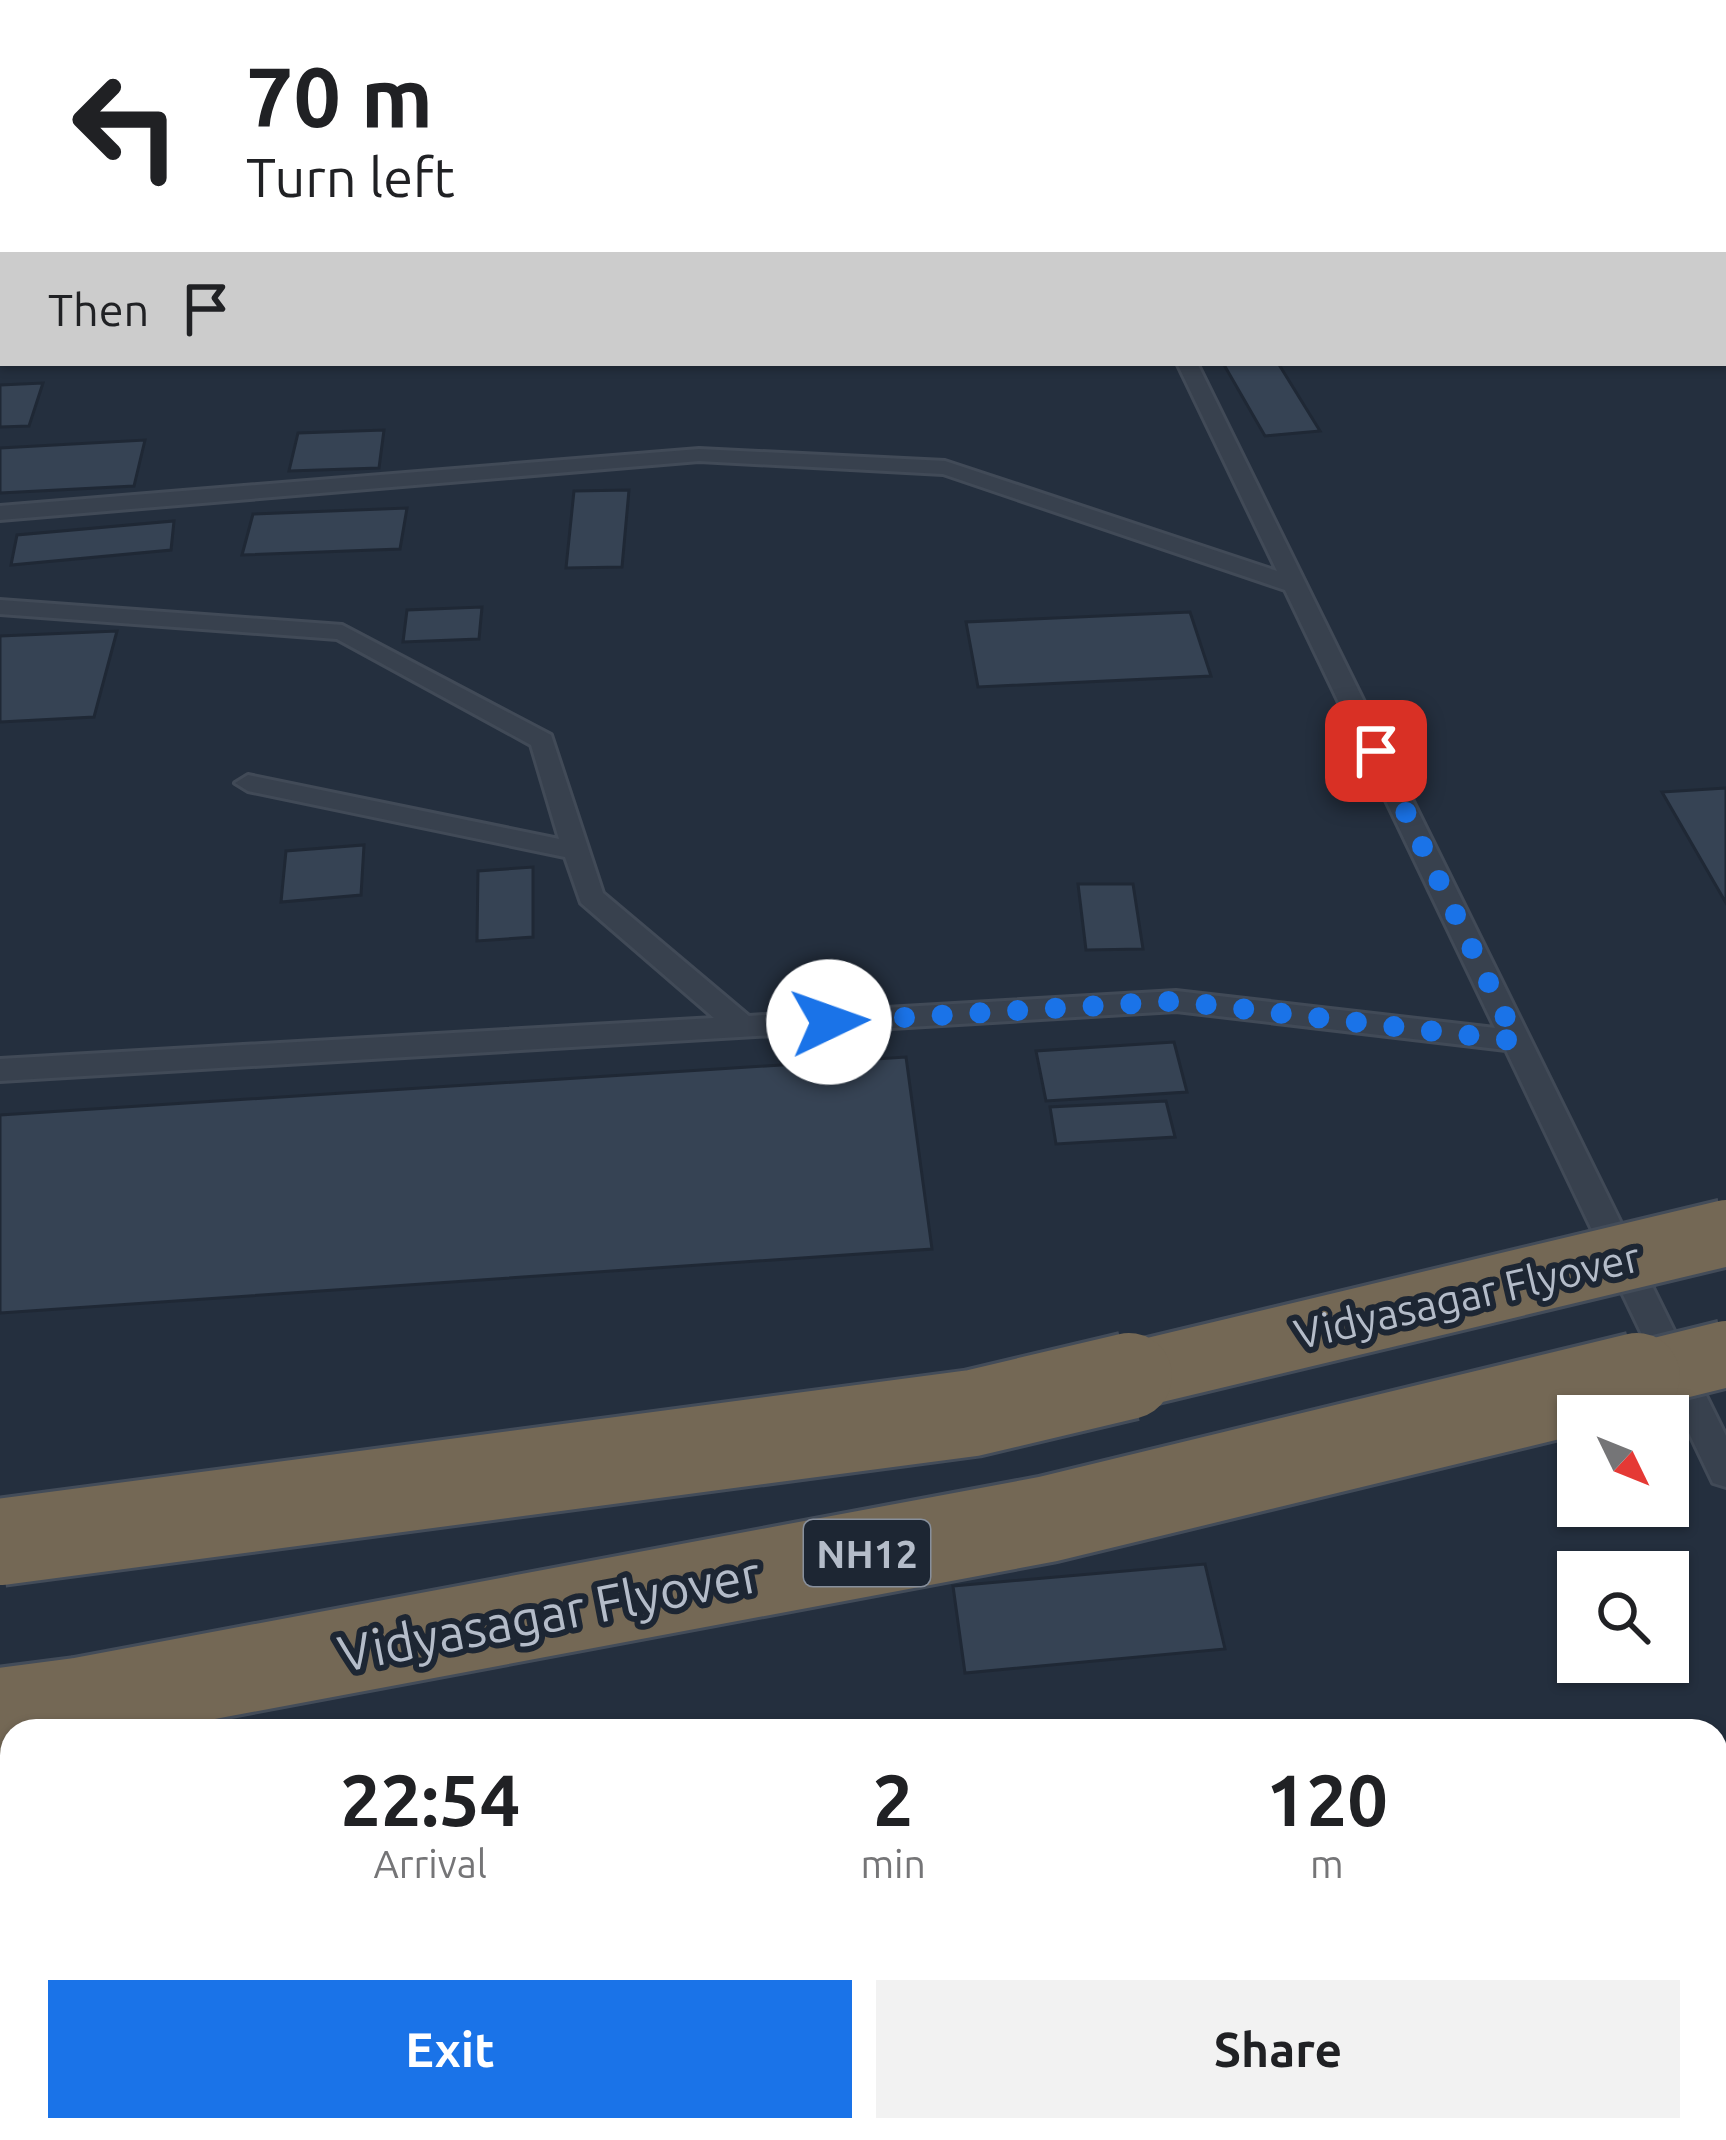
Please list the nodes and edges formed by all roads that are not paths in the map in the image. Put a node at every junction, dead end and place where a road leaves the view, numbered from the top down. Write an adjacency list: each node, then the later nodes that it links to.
1 (1188, 366): 3 (lane)
2 (0, 513): 3 (lane)
3 (1295, 585): 8 (lane)
4 (0, 607): 6 (lane)
5 (248, 783): 6 (lane)
6 (577, 851): 7 (lane)
7 (742, 1026): 8 (lane); 9 (lane)
8 (1517, 1041): 12 (lane)
9 (0, 1070)
10 (1726, 1233): 13 (highway, Vidyasagar Flyover, bridge)
11 (1726, 1354): 14 (highway, Vidyasagar Flyover / NH12, bridge)
12 (1726, 1472)
13 (0, 1542)
14 (0, 1711)

